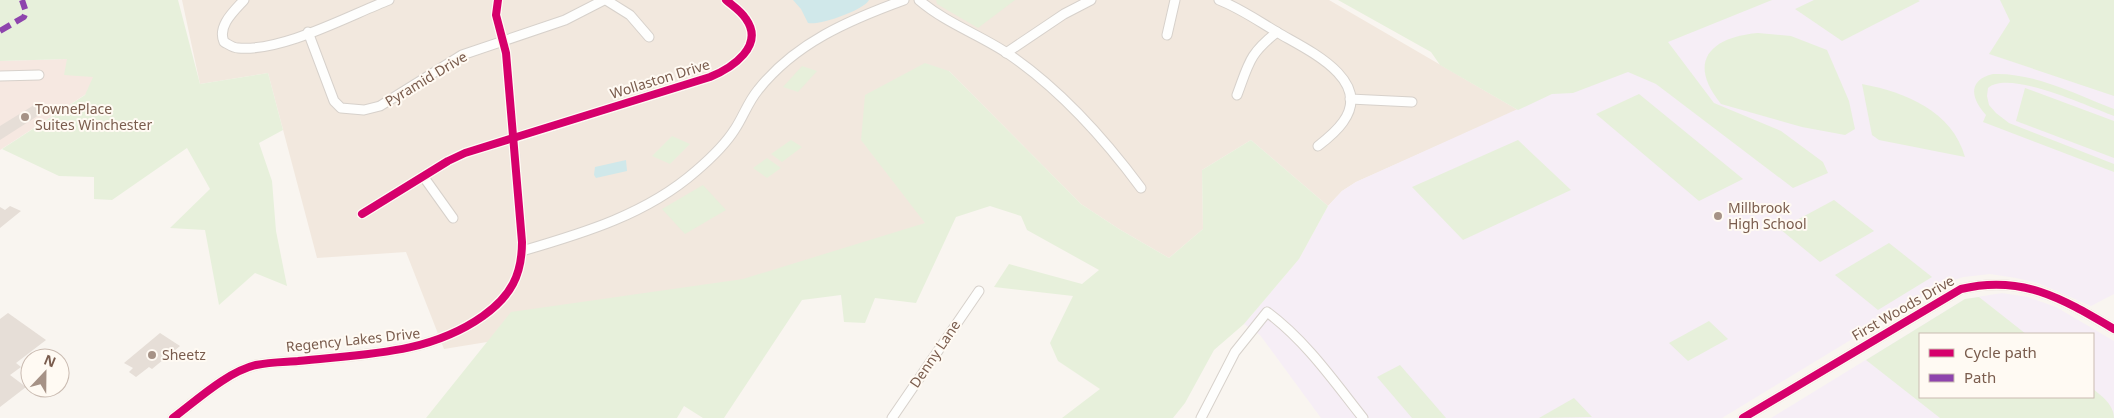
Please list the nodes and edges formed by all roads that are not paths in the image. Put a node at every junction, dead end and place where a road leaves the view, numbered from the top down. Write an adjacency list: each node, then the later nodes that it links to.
1 (244, 0): 11 (street)
2 (389, 0): 11 (street)
3 (498, 0): 15 (street, Regency Lakes Drive)
4 (605, 0): 14 (street); 15 (street)
5 (726, 0): 22 (street, Wollaston Drive)
6 (904, 0): 28 (street)
7 (919, 0): 16 (street)
8 (1091, 0): 16 (street)
9 (1175, 0): 13 (street)
10 (1219, 0): 12 (street)
11 (308, 32): 15 (street, Pyramid Drive)
12 (1277, 32): 19 (street); 20 (street)
13 (1167, 35)
14 (649, 37)
15 (504, 42): 22 (street, Regency Lakes Drive)
16 (1006, 53): 25 (street)
17 (39, 75): 18 (street)
18 (0, 76)
19 (1237, 94)
20 (1350, 99): 21 (street); 23 (street)
21 (1412, 102)
22 (514, 137): 24 (street); 28 (street, Regency Lakes Drive)
23 (1318, 146)
24 (423, 176): 26 (street); 27 (street)
25 (1141, 188)
26 (362, 214)
27 (453, 218)
28 (522, 251): 31 (street, Regency Lakes Drive)
29 (979, 291): 32 (street, Denny Lane)
30 (2114, 329): 35 (street, First Woods Drive)
31 (173, 418)
32 (892, 418)
33 (1201, 418): 34 (street)
34 (1363, 418)
35 (1743, 418)

